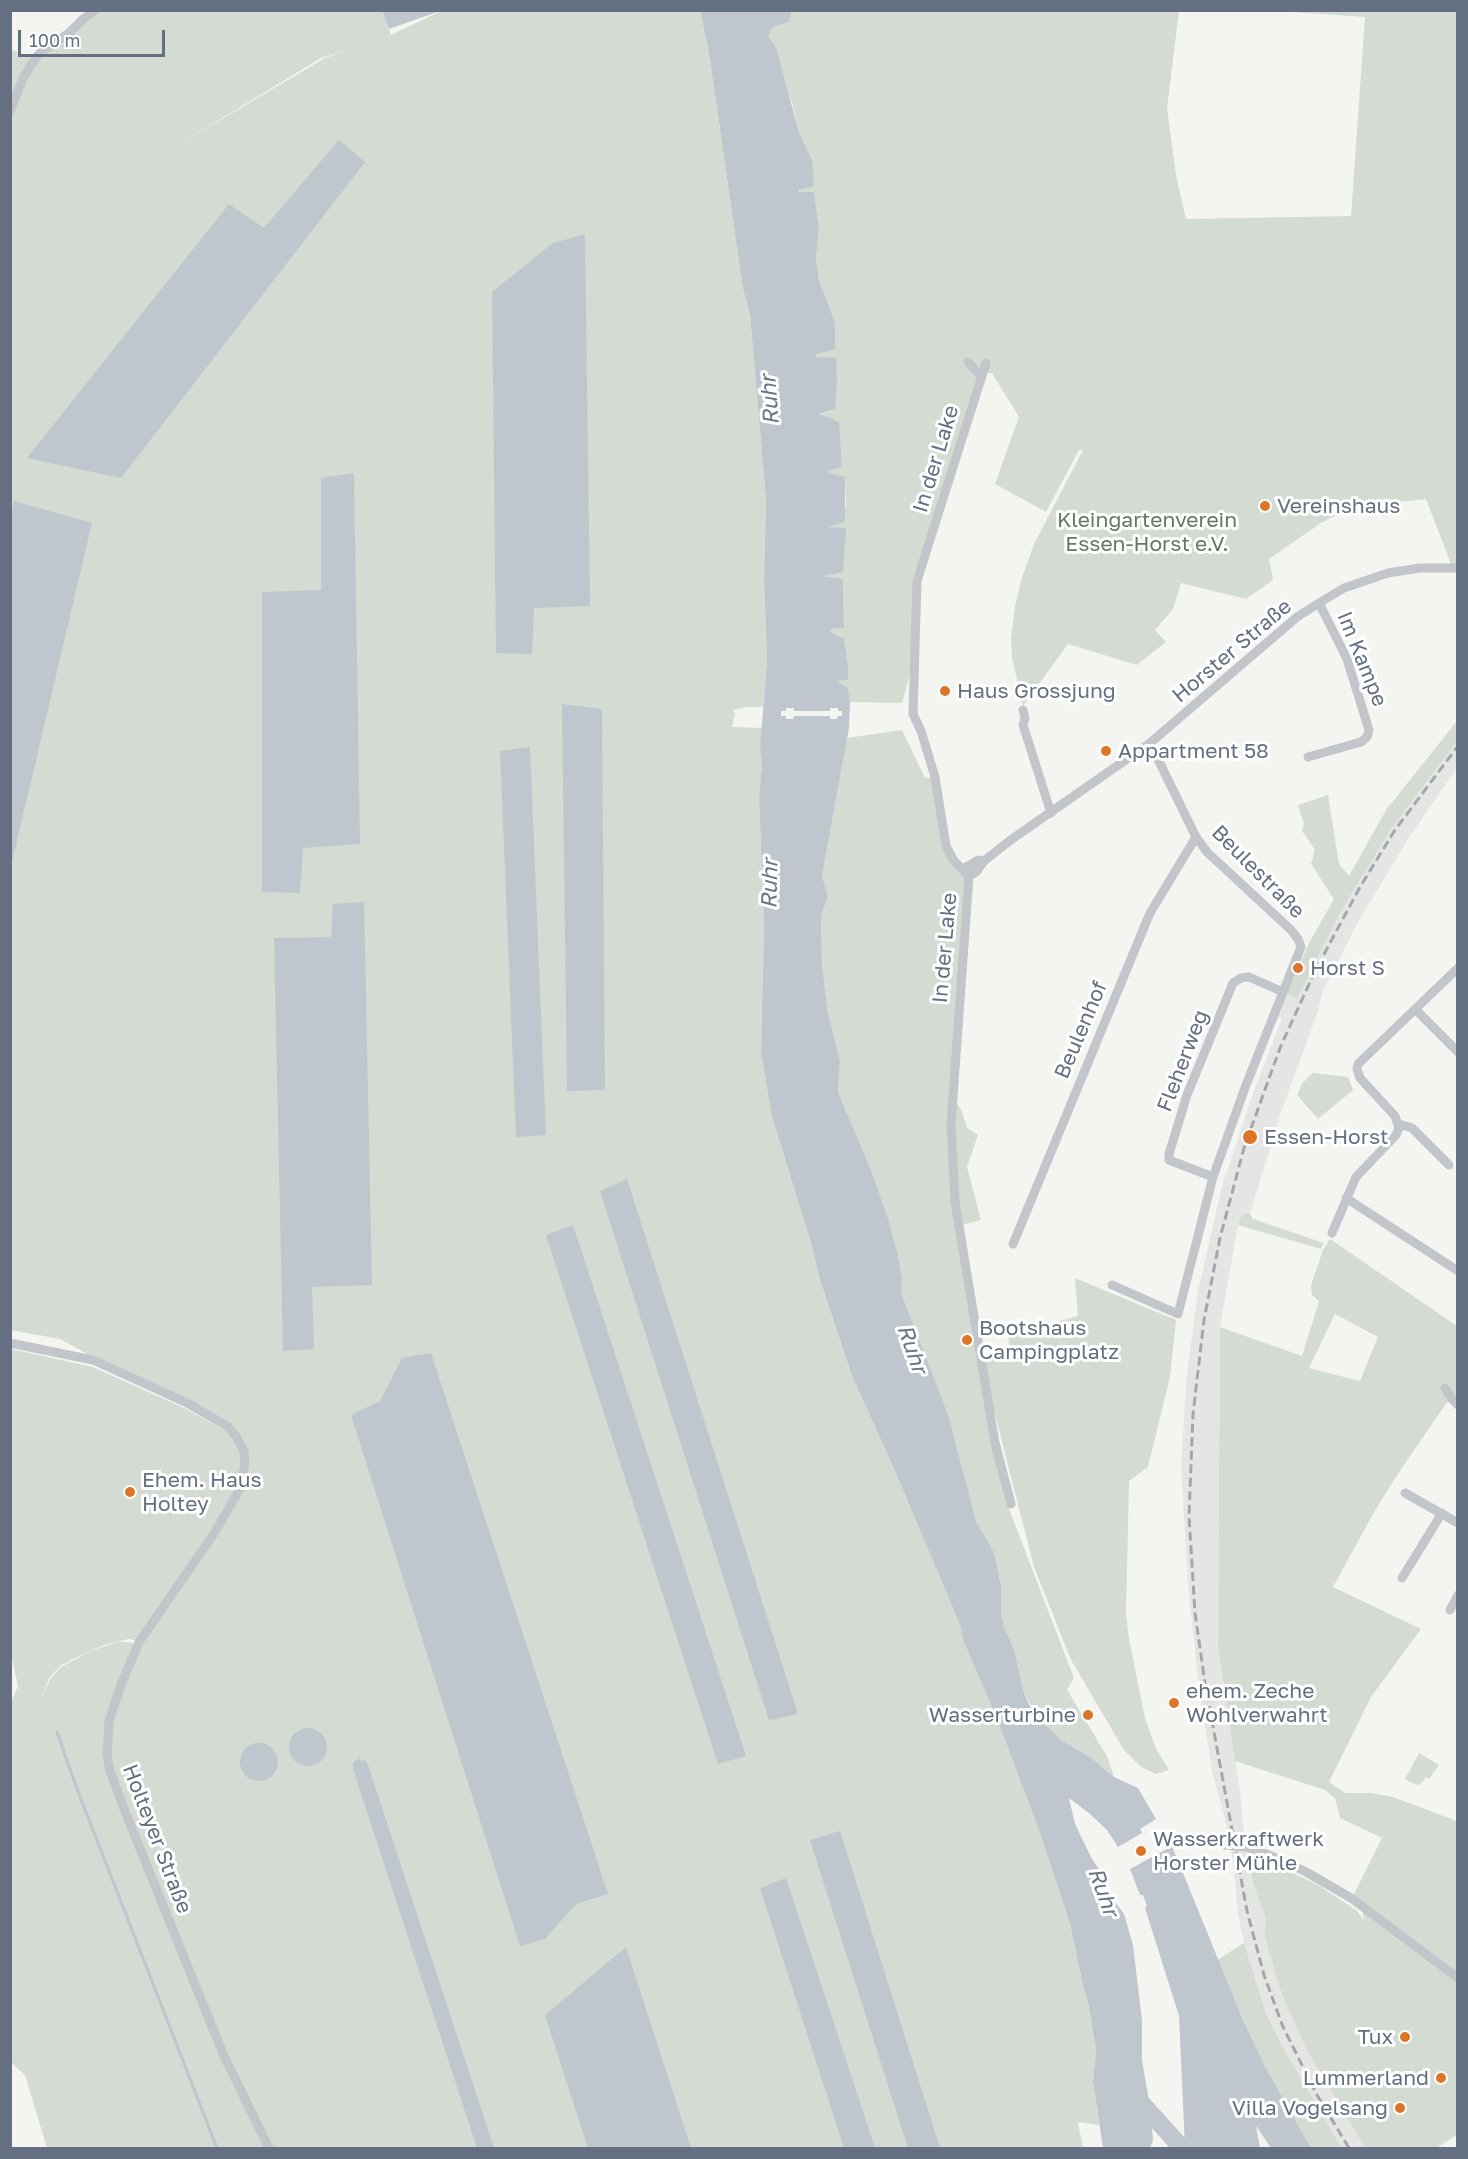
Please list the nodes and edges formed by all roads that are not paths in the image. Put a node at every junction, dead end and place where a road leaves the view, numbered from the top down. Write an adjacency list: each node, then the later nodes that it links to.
1 (95, 10): 2 (street)
2 (81, 15): 3 (street)
3 (10, 111)
4 (968, 362): 6 (street)
5 (986, 363): 6 (street, In der Lake)
6 (981, 376): 14 (street, In der Lake)
7 (1458, 568): 8 (street, Horster Straße)
8 (1319, 603): 10 (street, Horster Straße); 11 (street, Im Kampe)
9 (1023, 710): 12 (street)
10 (1150, 743): 12 (street, Horster Straße); 13 (street, Beulestraße)
11 (1308, 757)
12 (1051, 813): 14 (street, Horster Straße)
13 (1196, 837): 16 (street, Beulestraße); 24 (street, Beulenhof)
14 (966, 873): 31 (street, In der Lake)
15 (1458, 968): 17 (street)
16 (1283, 992): 21 (street); 21 (street, Fleherweg)
17 (1415, 1009): 18 (street); 19 (street)
18 (1458, 1052)
19 (1399, 1124): 20 (street); 22 (street)
20 (1449, 1165)
21 (1213, 1177): 26 (street)
22 (1346, 1198): 23 (street); 25 (street)
23 (1332, 1233)
24 (1013, 1244)
25 (1458, 1271)
26 (1112, 1285)
27 (10, 1342): 39 (street, Holteyer Straße)
28 (1445, 1388): 29 (street)
29 (1458, 1405)
30 (1405, 1493): 32 (street)
31 (1011, 1504)
32 (1442, 1513): 33 (street); 34 (street)
33 (1458, 1523)
34 (1402, 1578)
35 (1458, 1594): 36 (street)
36 (1450, 1610)
37 (1224, 1845): 38 (street)
38 (1458, 1978)
39 (269, 2148)

